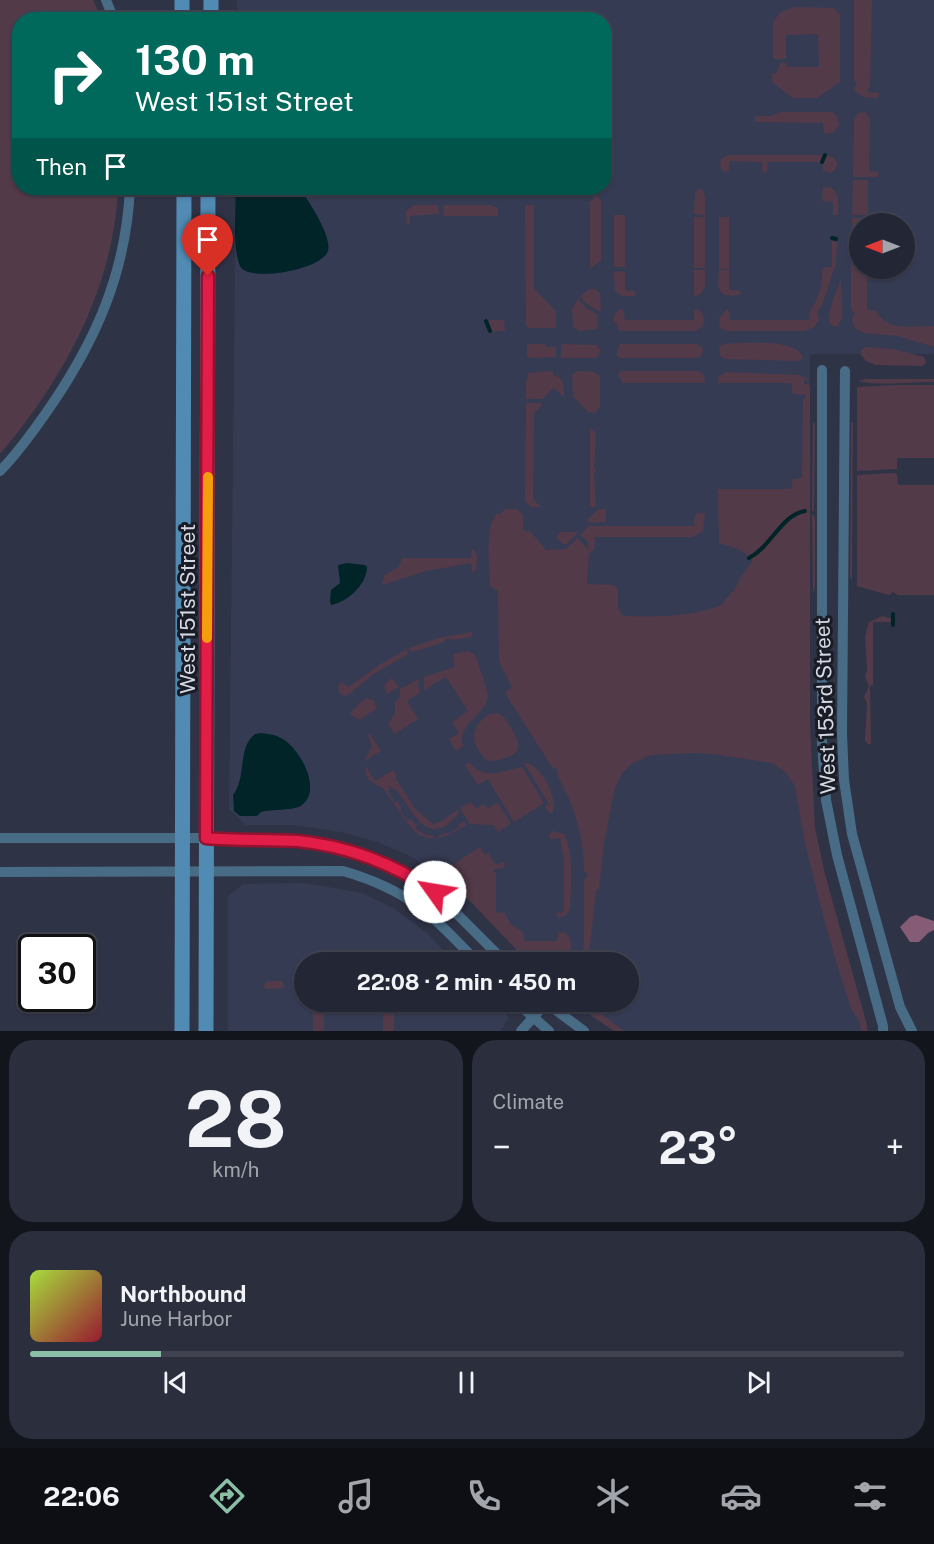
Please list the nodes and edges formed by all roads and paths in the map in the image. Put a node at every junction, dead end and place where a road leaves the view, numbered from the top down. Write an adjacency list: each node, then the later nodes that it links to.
1 (129, 195): 6 (street)
2 (184, 195): 8 (main road, West 151st Street)
3 (208, 195): 9 (main road, West 151st Street)
4 (822, 370): 24 (street, West 153rd Street)
5 (845, 371): 25 (street, West 153rd Street)
6 (0, 471)
7 (0, 838): 8 (street)
8 (182, 838): 9 (street); 10 (main road, West 151st Street)
9 (206, 838): 11 (main road, West 151st Street); 14 (street)
10 (183, 871): 11 (street); 12 (street); 19 (main road, West 151st Street)
11 (206, 871): 13 (street); 20 (main road, West 151st Street)
12 (0, 872)
13 (467, 952)
14 (495, 952)
15 (527, 1012): 18 (street)
16 (538, 1012): 18 (street)
17 (558, 1012): 23 (street)
18 (533, 1018): 21 (street); 22 (street)
19 (182, 1031)
20 (206, 1031)
21 (521, 1031)
22 (549, 1031)
23 (584, 1031)
24 (883, 1031)
25 (912, 1031)

